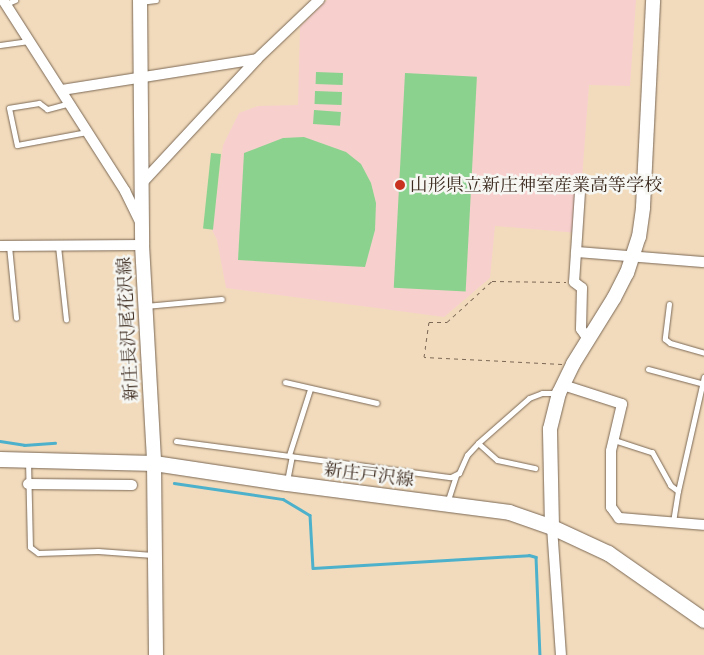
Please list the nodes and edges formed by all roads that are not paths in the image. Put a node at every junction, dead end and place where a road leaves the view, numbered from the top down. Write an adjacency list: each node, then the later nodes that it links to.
1 (156, 0): 5 (lane)
2 (319, 0): 8 (street)
3 (653, 0): 20 (main road)
4 (8, 1): 6 (street)
5 (140, 1): 9 (main road, 新庄長沢尾花沢線)
6 (30, 41): 7 (lane); 10 (street)
7 (0, 45)
8 (257, 59): 9 (street); 13 (street)
9 (139, 78): 10 (street); 13 (main road, 新庄長沢尾花沢線)
10 (62, 90): 11 (street)
11 (70, 103): 12 (street); 12 (lane)
12 (88, 132): 15 (street)
13 (141, 184): 15 (main road, 新庄長沢尾花沢線)
14 (580, 192): 19 (street)
15 (142, 230): 18 (main road, 新庄長沢尾花沢線)
16 (5, 246): 17 (street); 25 (lane)
17 (58, 246): 18 (street); 26 (lane)
18 (142, 246): 24 (main road, 新庄長沢尾花沢線)
19 (576, 252): 20 (street); 27 (street)
20 (631, 257): 21 (street); 27 (main road)
21 (704, 262)
22 (222, 299): 24 (lane)
23 (670, 304): 28 (lane)
24 (145, 306): 42 (main road, 新庄長沢尾花沢線)
25 (16, 318)
26 (66, 320)
27 (588, 339): 34 (main road)
28 (704, 352)
29 (648, 369): 32 (lane)
30 (704, 377): 32 (lane)
31 (285, 382): 33 (lane)
32 (703, 384): 48 (lane)
33 (310, 389): 35 (lane); 39 (lane)
34 (561, 389): 36 (street); 38 (lane); 52 (main road)
35 (376, 404)
36 (613, 440): 48 (lane); 50 (street)
37 (176, 442): 39 (lane)
38 (478, 443): 43 (lane); 44 (lane)
39 (291, 456): 44 (lane); 46 (lane)
40 (0, 459): 41 (main road, 新庄戸沢線)
41 (28, 460): 42 (main road, 新庄戸沢線); 45 (lane)
42 (154, 463): 46 (main road, 新庄戸沢線); 53 (main road, 新庄長沢尾花沢線)
43 (535, 468)
44 (456, 475): 49 (lane)
45 (28, 484): 47 (street); 53 (lane)
46 (287, 484): 49 (main road, 新庄戸沢線)
47 (132, 485)
48 (678, 491): 50 (lane)
49 (447, 504): 52 (main road, 新庄戸沢線)
50 (673, 522): 51 (street)
51 (704, 525)
52 (552, 527): 54 (main road, 新庄戸沢線); 56 (street)
53 (155, 555): 55 (main road, 新庄長沢尾花沢線)
54 (704, 620)
55 (156, 655)
56 (561, 655)

